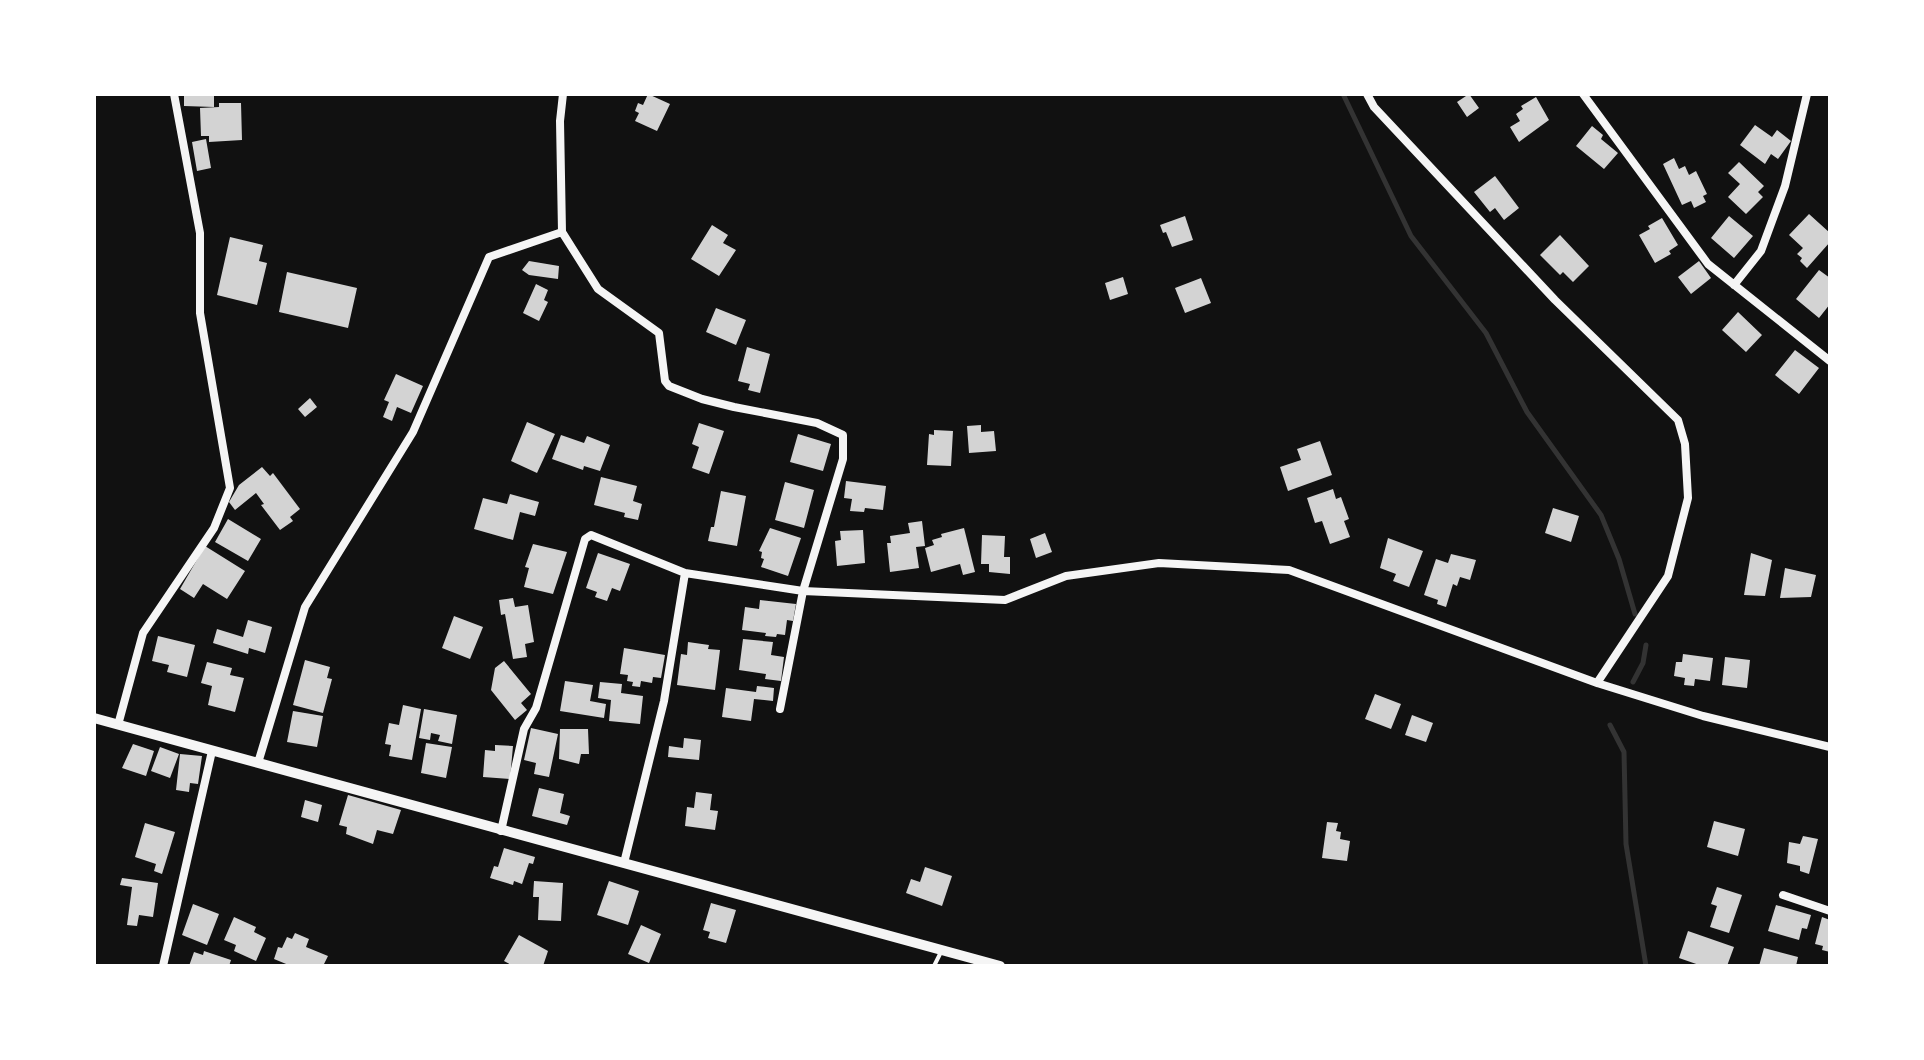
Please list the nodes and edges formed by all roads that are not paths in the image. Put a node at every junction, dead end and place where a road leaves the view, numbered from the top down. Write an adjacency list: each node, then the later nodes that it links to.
1 (174, 94): 14 (street)
2 (563, 94): 6 (street)
3 (1367, 94): 11 (street)
4 (1583, 94): 7 (street)
5 (1807, 94): 7 (street)
6 (562, 232): 10 (street); 17 (street)
7 (1734, 285): 8 (street)
8 (1830, 361)
9 (685, 573): 10 (street); 18 (street); 19 (street)
10 (803, 591): 11 (street); 12 (street)
11 (1597, 683): 15 (street)
12 (780, 709)
13 (94, 718): 14 (street)
14 (118, 725): 16 (street)
15 (1830, 747)
16 (212, 751): 17 (street); 23 (street)
17 (258, 763): 18 (street)
18 (501, 831): 19 (street)
19 (624, 863): 22 (street)
20 (1783, 895): 21 (street)
21 (1830, 911)
22 (942, 950): 24 (lane); 25 (street)
23 (163, 966)
24 (934, 966)
25 (1000, 966)

